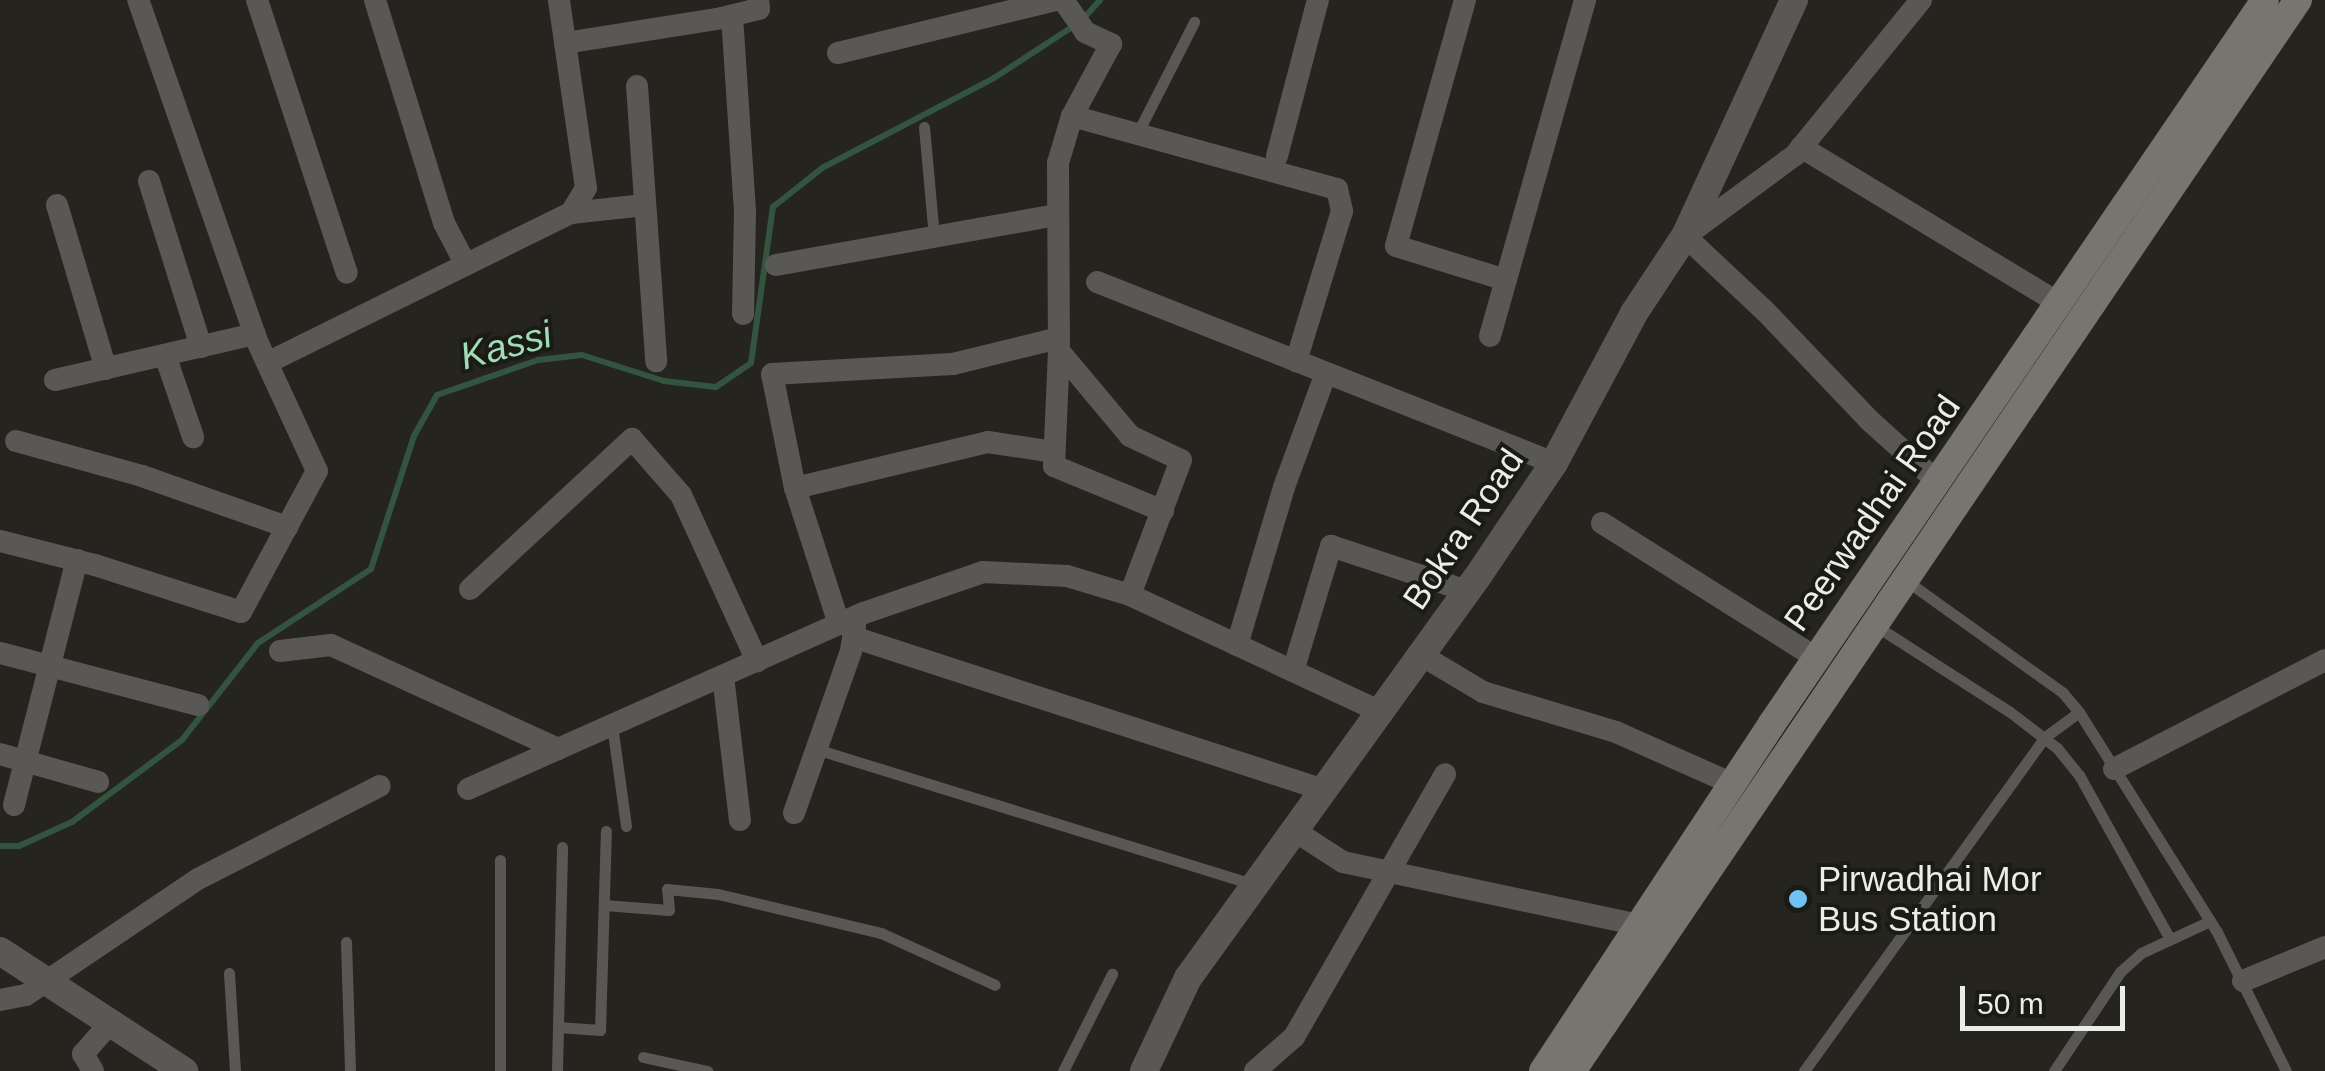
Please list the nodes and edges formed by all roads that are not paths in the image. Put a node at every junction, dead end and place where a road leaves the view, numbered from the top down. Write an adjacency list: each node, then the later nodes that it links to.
1 (138, 0): 38 (street)
2 (257, 0): 33 (street)
3 (375, 0): 31 (street)
4 (559, 0): 16 (street)
5 (758, 0): 14 (street)
6 (1059, 0): 17 (street); 19 (street)
7 (1318, 0): 23 (street)
8 (1465, 0): 34 (street)
9 (1585, 0): 34 (street)
10 (1794, 0): 29 (street, Bokra Road)
11 (1921, 0): 22 (street)
12 (2265, 0): 36 (main road, Peerwadhai Road)
13 (2298, 0): 61 (main road)
14 (732, 16): 16 (street); 37 (street)
15 (1194, 22): 21 (lane)
16 (565, 43): 27 (street)
17 (838, 54)
18 (637, 86): 26 (street)
19 (1072, 116): 21 (street); 28 (street)
20 (924, 127): 30 (lane)
21 (1137, 134): 44 (street)
22 (1801, 147): 29 (street); 36 (street)
23 (1277, 156)
24 (150, 181): 41 (street)
25 (57, 205): 46 (street)
26 (646, 205): 27 (street); 45 (street)
27 (571, 213): 31 (street)
28 (1057, 214): 30 (street); 40 (street)
29 (1685, 236): 52 (street, Bokra Road); 53 (street)
30 (934, 237): 32 (street)
31 (466, 265): 43 (street)
32 (776, 265)
33 (347, 273)
34 (1506, 280): 39 (street)
35 (1097, 282): 44 (street)
36 (2060, 304): 53 (main road, Peerwadhai Road)
37 (743, 314)
38 (255, 334): 41 (street); 57 (street)
39 (1490, 336)
40 (1059, 344): 51 (street); 54 (street); 55 (street)
41 (201, 347): 42 (street)
42 (165, 355): 46 (street); 49 (street)
43 (276, 358)
44 (1296, 361): 47 (street)
45 (656, 362)
46 (106, 369): 48 (street)
47 (1326, 372): 52 (street); 68 (street)
48 (55, 380)
49 (193, 437)
50 (16, 441): 57 (street)
51 (1054, 452): 54 (street); 55 (street)
52 (1554, 463): 63 (street, Bokra Road)
53 (1939, 483): 60 (main road, Peerwadhai Road)
54 (795, 488): 66 (street)
55 (1163, 511): 64 (street)
56 (1602, 523): 72 (street)
57 (287, 526): 59 (street)
58 (0, 541): 59 (street)
59 (77, 560): 75 (street)
60 (1883, 564): 61 (lane); 65 (main road, Peerwadhai Road)
61 (1908, 582): 67 (main road); 80 (lane)
62 (470, 589): 73 (street)
63 (1468, 591): 71 (street, Bokra Road); 76 (street)
64 (1130, 595): 66 (street); 68 (street)
65 (1852, 609): 67 (lane); 72 (main road, Peerwadhai Road)
66 (849, 626): 73 (street); 83 (street); 93 (street)
67 (1876, 626): 82 (lane); 131 (main road)
68 (1237, 645): 76 (street)
69 (280, 651): 84 (street)
70 (0, 653): 75 (street)
71 (1421, 656): 79 (street, Bokra Road); 90 (street)
72 (1818, 658): 90 (main road, Peerwadhai Road)
73 (757, 660): 77 (street)
74 (2325, 660): 87 (street)
75 (48, 666): 78 (street); 86 (street)
76 (1293, 671): 79 (street)
77 (723, 676): 81 (street); 96 (street)
78 (198, 706)
79 (1381, 712): 93 (street, Bokra Road)
80 (2079, 712): 82 (lane); 87 (lane)
81 (612, 725): 84 (street); 97 (lane)
82 (2044, 737): 107 (lane); 132 (lane)
83 (816, 748): 95 (street); 103 (lane)
84 (558, 749): 92 (street)
85 (0, 754): 86 (street)
86 (26, 761): 89 (street); 94 (street)
87 (2114, 769): 105 (lane)
88 (1445, 774): 102 (street)
89 (98, 782)
90 (1733, 784): 106 (main road, Peerwadhai Road)
91 (380, 786): 114 (street)
92 (468, 789)
93 (1324, 790): 99 (street, Bokra Road)
94 (14, 805)
95 (794, 813)
96 (740, 820)
97 (626, 826)
98 (606, 831): 104 (lane)
99 (1294, 831): 102 (street); 103 (street, Bokra Road)
100 (562, 847): 118 (lane)
101 (500, 860): 124 (lane)
102 (1390, 872): 106 (street); 129 (street)
103 (1256, 885): 128 (street, Bokra Road)
104 (604, 905): 115 (lane); 118 (lane)
105 (2210, 921): 107 (lane); 113 (lane)
106 (1640, 925): 130 (main road, Peerwadhai Road)
107 (2170, 939): 133 (lane)
108 (346, 942): 123 (lane)
109 (2325, 946): 113 (street)
110 (0, 951): 114 (street)
111 (228, 973): 122 (lane)
112 (1112, 974): 127 (lane)
113 (2243, 981): 134 (lane)
114 (49, 982): 116 (street); 117 (street)
115 (995, 985)
116 (0, 1000)
117 (112, 1021): 120 (street); 121 (street)
118 (558, 1027): 125 (lane)
119 (643, 1057): 126 (lane)
120 (93, 1071)
121 (184, 1071)
122 (236, 1071)
123 (350, 1071)
124 (500, 1071)
125 (557, 1071)
126 (707, 1071)
127 (1063, 1071)
128 (1144, 1071)
129 (1256, 1071)
130 (1543, 1071)
131 (1572, 1071)
132 (1804, 1071)
133 (2054, 1071)
134 (2286, 1071)

